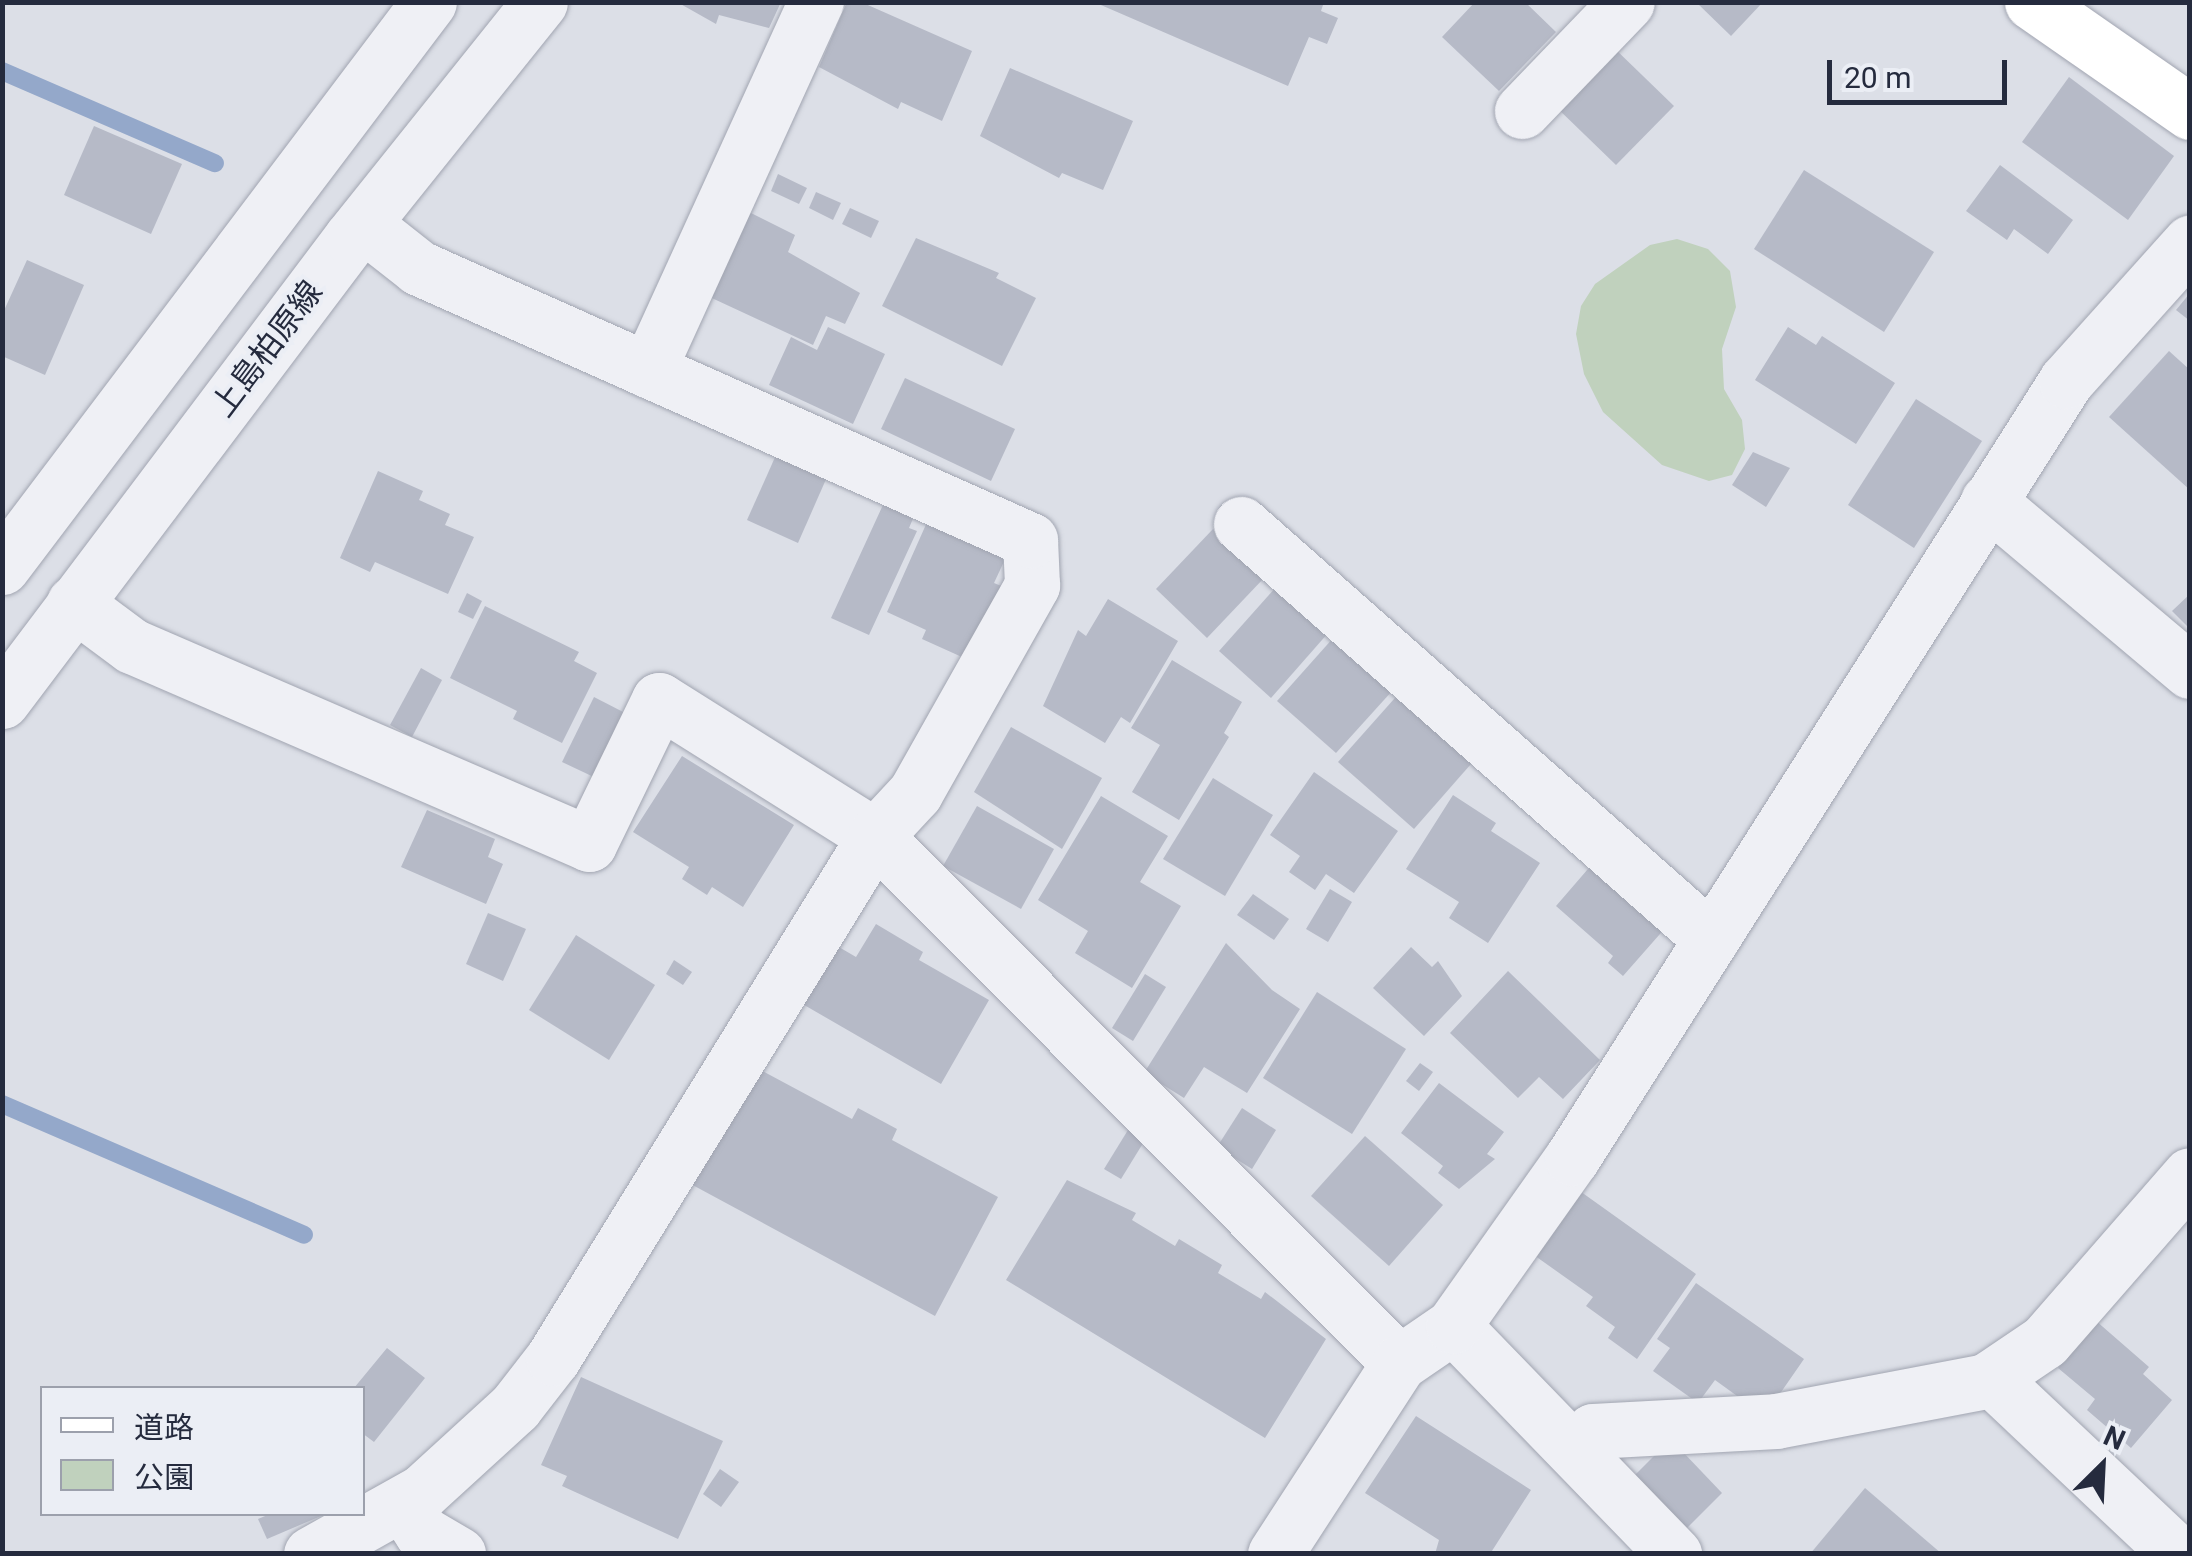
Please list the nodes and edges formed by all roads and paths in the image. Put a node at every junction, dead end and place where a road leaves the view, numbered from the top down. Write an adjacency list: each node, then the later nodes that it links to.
1 (429, 2): 13 (street)
2 (540, 2): 8 (street, 上島柏原線)
3 (816, 2): 10 (street)
4 (1627, 2): 6 (street)
5 (2032, 2): 7 (main road)
6 (1522, 111)
7 (2190, 112)
8 (363, 224): 10 (street); 14 (street, 上島柏原線)
9 (2190, 243): 11 (street)
10 (648, 370): 17 (street)
11 (1988, 501): 15 (street); 18 (street)
12 (1241, 524): 18 (street)
13 (2, 566)
14 (74, 603): 16 (street, 上島柏原線); 17 (street)
15 (2190, 671)
16 (2, 701)
17 (875, 836): 21 (street); 24 (street)
18 (1711, 939): 20 (street)
19 (2190, 1175): 22 (street)
20 (1453, 1326): 21 (street); 23 (street)
21 (1399, 1362): 27 (street)
22 (1991, 1378): 23 (street); 29 (street)
23 (1574, 1450): 28 (street)
24 (402, 1504): 25 (street); 26 (street)
25 (311, 1554)
26 (458, 1554)
27 (1276, 1554)
28 (1674, 1554)
29 (2178, 1554)

